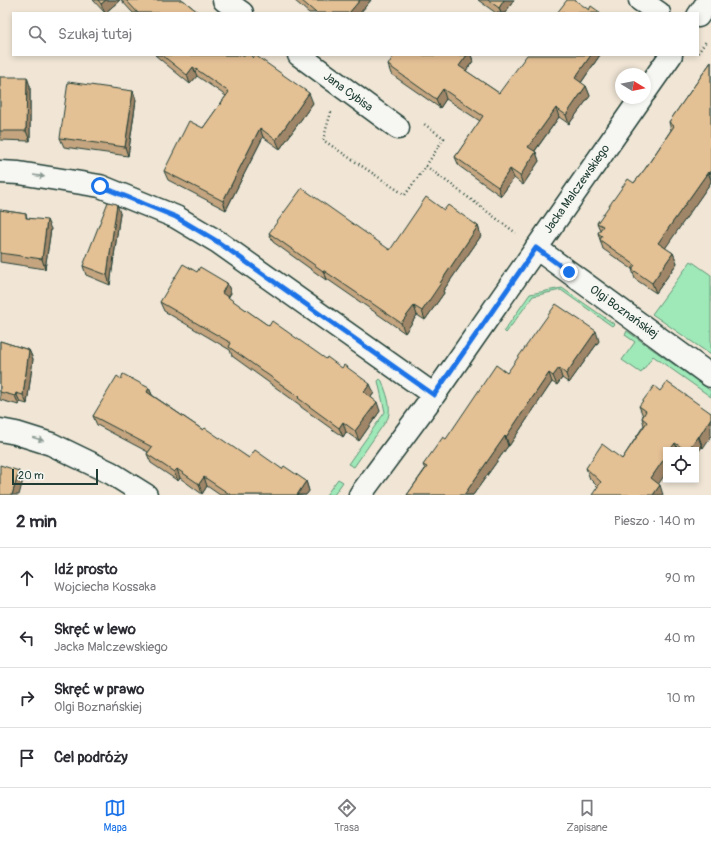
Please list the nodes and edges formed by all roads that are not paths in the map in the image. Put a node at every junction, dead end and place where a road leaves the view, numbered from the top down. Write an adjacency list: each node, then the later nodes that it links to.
1 (224, 0): 4 (street)
2 (640, 0): 5 (street)
3 (710, 0): 6 (street)
4 (241, 12)
5 (658, 12)
6 (699, 15)
7 (300, 56): 11 (street, Jana Cybisa)
8 (670, 56): 9 (street)
9 (651, 83)
10 (637, 104): 13 (street, Jacka Malczewskiego)
11 (398, 128)
12 (0, 172): 15 (street, one-way to 15)
13 (536, 248): 14 (street, Olgi Boznańskiej); 15 (street, Jacka Malczewskiego)
14 (711, 376)
15 (434, 395): 18 (street, Jacka Malczewskiego)
16 (0, 430): 17 (street, one-way to 17)
17 (146, 495)
18 (360, 495)

